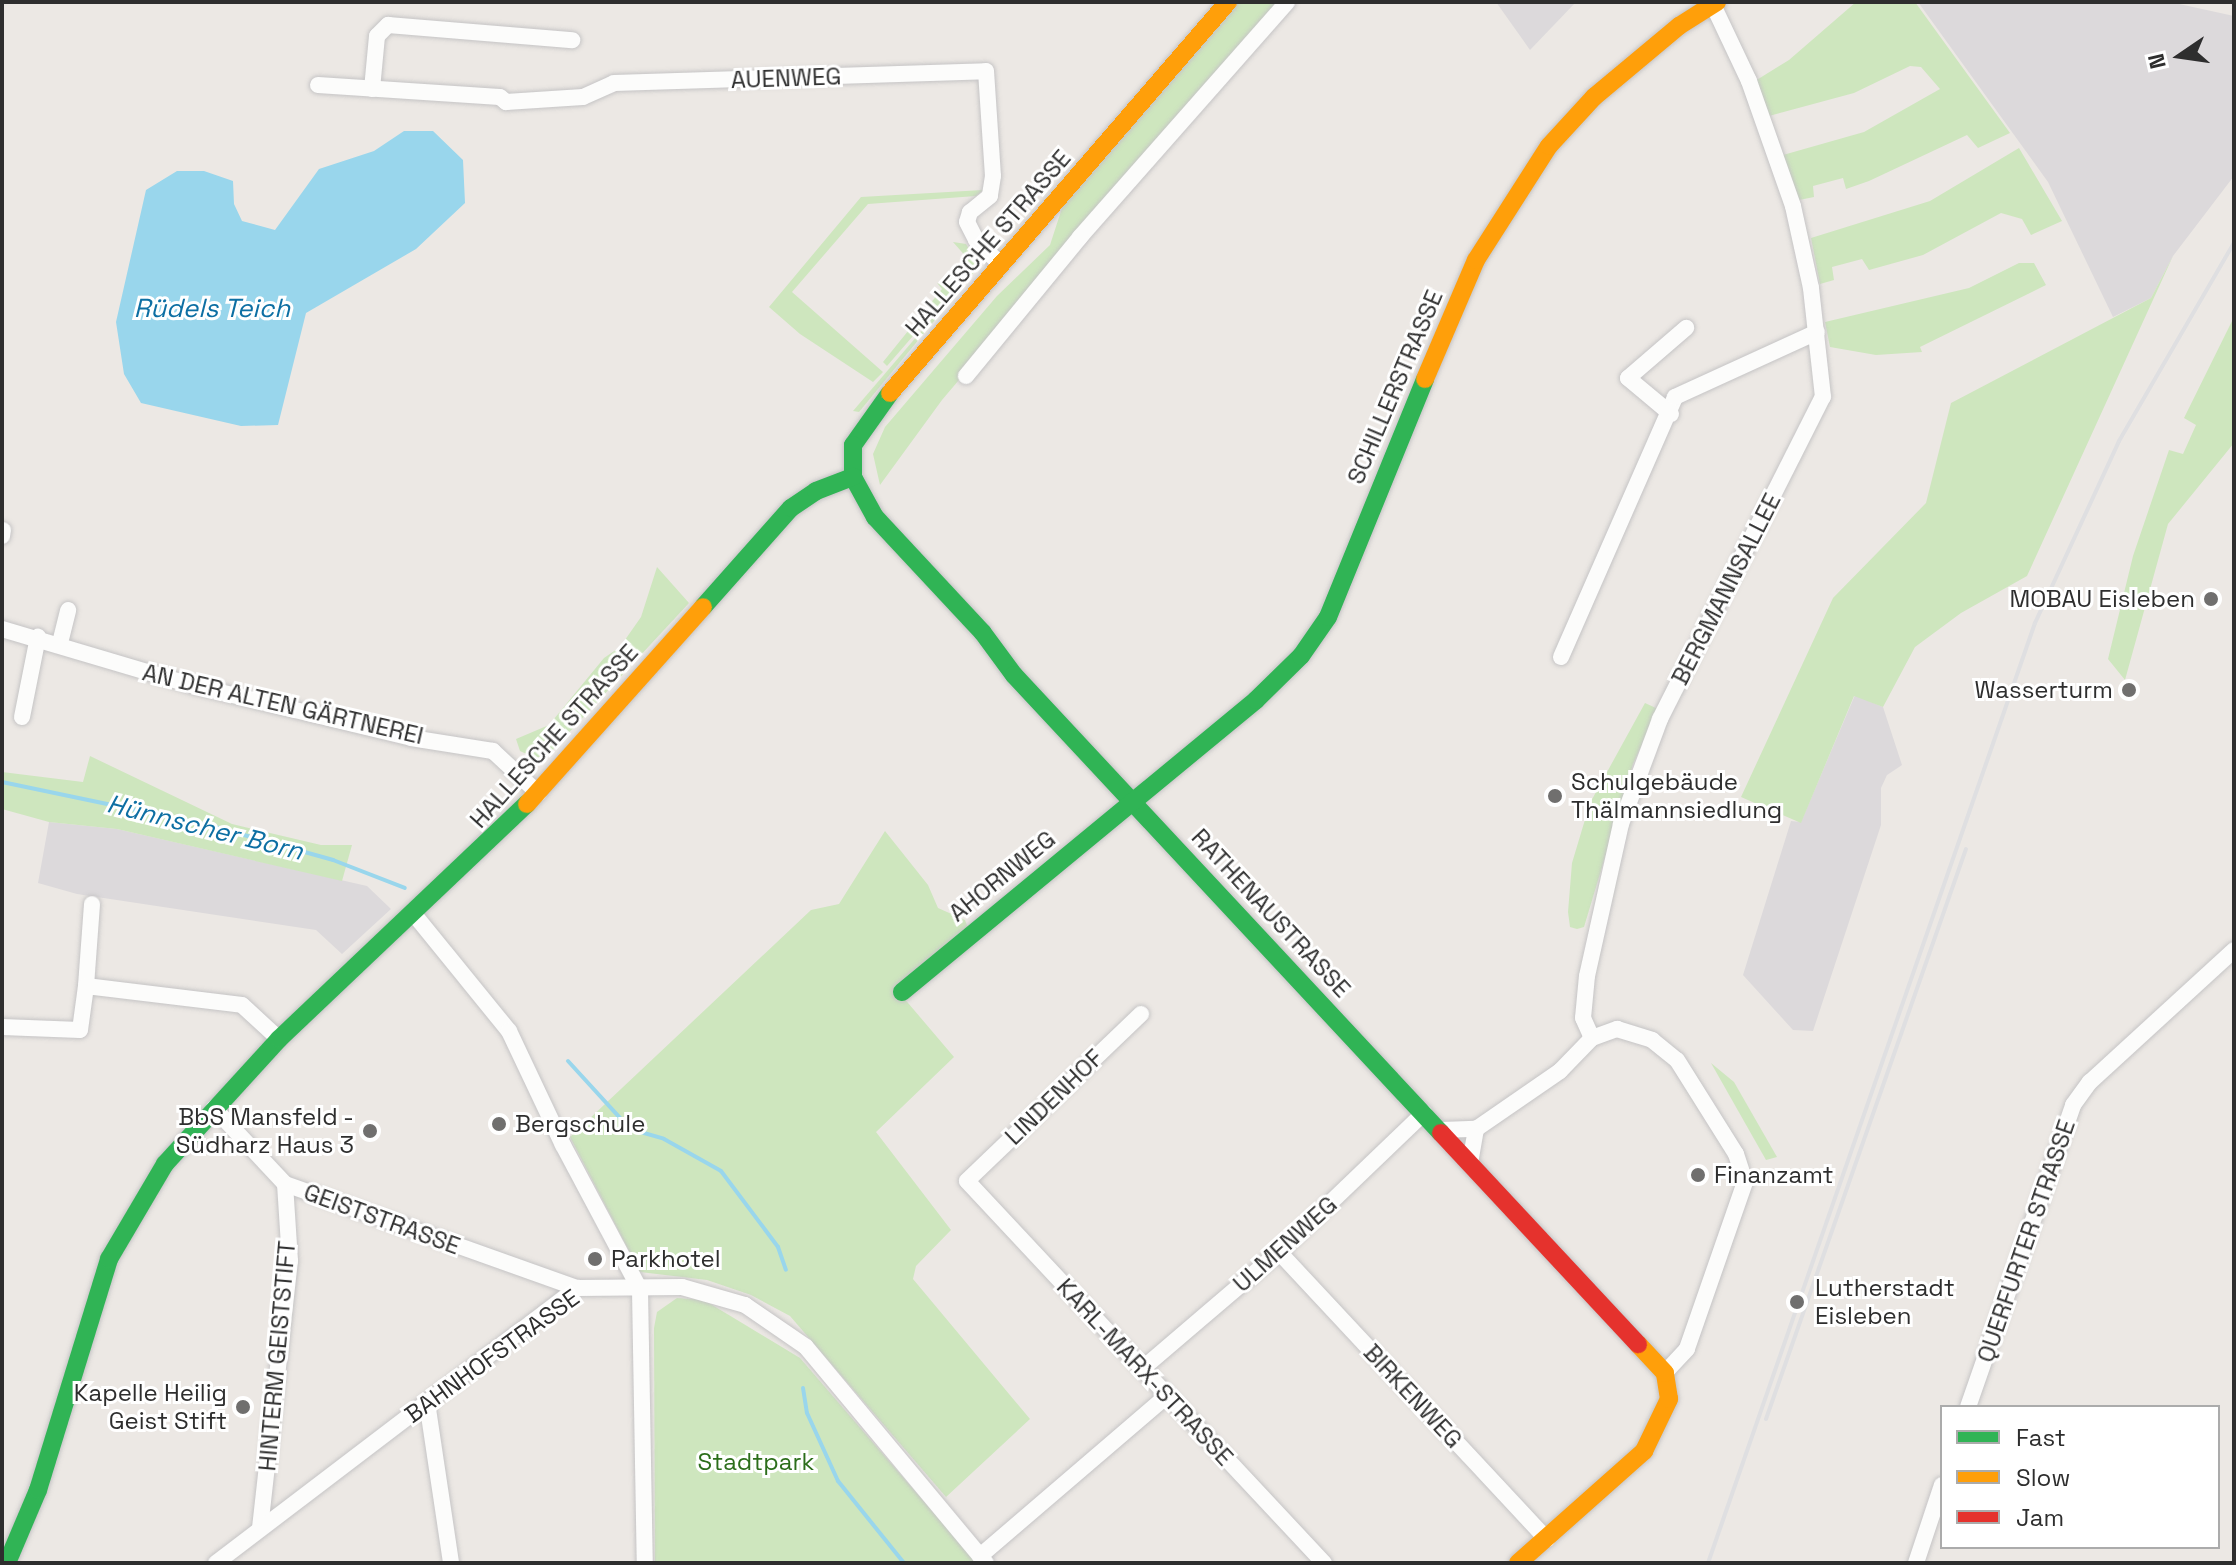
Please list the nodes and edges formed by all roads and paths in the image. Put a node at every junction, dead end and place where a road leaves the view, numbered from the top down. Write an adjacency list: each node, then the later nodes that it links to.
1 (1228, 2): 7 (street, HALLESCHE STRASSE)
2 (1287, 2): 10 (street)
3 (1715, 4): 9 (street, BERGMANNSALLEE); 20 (street, SCHILLERSTRASSE)
4 (572, 40): 6 (street)
5 (318, 85): 6 (street, AUENWEG)
6 (372, 89): 7 (street, AUENWEG)
7 (1001, 265): 12 (street, HALLESCHE STRASSE)
8 (1686, 328): 11 (street)
9 (1817, 332): 11 (street); 28 (street, BERGMANNSALLEE)
10 (966, 376)
11 (1671, 414): 17 (street)
12 (853, 477): 19 (street, HALLESCHE STRASSE); 20 (street, RATHENAUSTRASSE)
13 (68, 610): 16 (street)
14 (2, 629): 15 (street, AN DER ALTEN GÄRTNEREI)
15 (34, 636): 16 (street, AN DER ALTEN GÄRTNEREI); 18 (street)
16 (60, 643): 19 (street, AN DER ALTEN GÄRTNEREI)
17 (1561, 657)
18 (22, 717)
19 (538, 793): 22 (street, HALLESCHE STRASSE)
20 (1135, 801): 25 (street, AHORNWEG); 31 (street, RATHENAUSTRASSE)
21 (92, 904): 24 (street)
22 (420, 920): 29 (street, HALLESCHE STRASSE); 39 (street)
23 (2234, 950): 44 (street, QUERFURTER STRASSE)
24 (86, 986): 27 (street); 29 (street)
25 (902, 992)
26 (1141, 1014): 35 (street, LINDENHOF)
27 (2, 1027)
28 (1592, 1038): 32 (street); 41 (street)
29 (279, 1039): 30 (street, HALLESCHE STRASSE)
30 (214, 1108): 36 (street, GEISTSTRASSE); 49 (street, HALLESCHE STRASSE)
31 (1424, 1113): 33 (street, RATHENAUSTRASSE); 37 (street, ULMENWEG)
32 (1476, 1129): 33 (street); 34 (street)
33 (1441, 1130): 34 (street, RATHENAUSTRASSE)
34 (1470, 1163): 41 (street, RATHENAUSTRASSE)
35 (967, 1181): 40 (street, KARL-MARX-STRASSE)
36 (285, 1184): 38 (street, GEISTSTRASSE); 46 (street, HINTERM GEISTSTIFT)
37 (1279, 1252): 40 (street, ULMENWEG); 47 (street, BIRKENWEG)
38 (577, 1288): 39 (street, BAHNHOFSTRASSE); 43 (street, BAHNHOFSTRASSE)
39 (640, 1290): 48 (street, BAHNHOFSTRASSE); 52 (street)
40 (1142, 1369): 42 (street, KARL-MARX-STRASSE)
41 (1665, 1373): 47 (street)
42 (1167, 1396): 48 (street); 53 (street, KARL-MARX-STRASSE)
43 (427, 1402): 46 (street, BAHNHOFSTRASSE); 51 (street)
44 (1969, 1405)
45 (1940, 1491): 55 (street)
46 (260, 1528): 50 (street, BAHNHOFSTRASSE)
47 (1547, 1539): 54 (street)
48 (983, 1559)
49 (7, 1563)
50 (216, 1563)
51 (451, 1563)
52 (645, 1563)
53 (1324, 1563)
54 (1518, 1563)
55 (1916, 1563)

